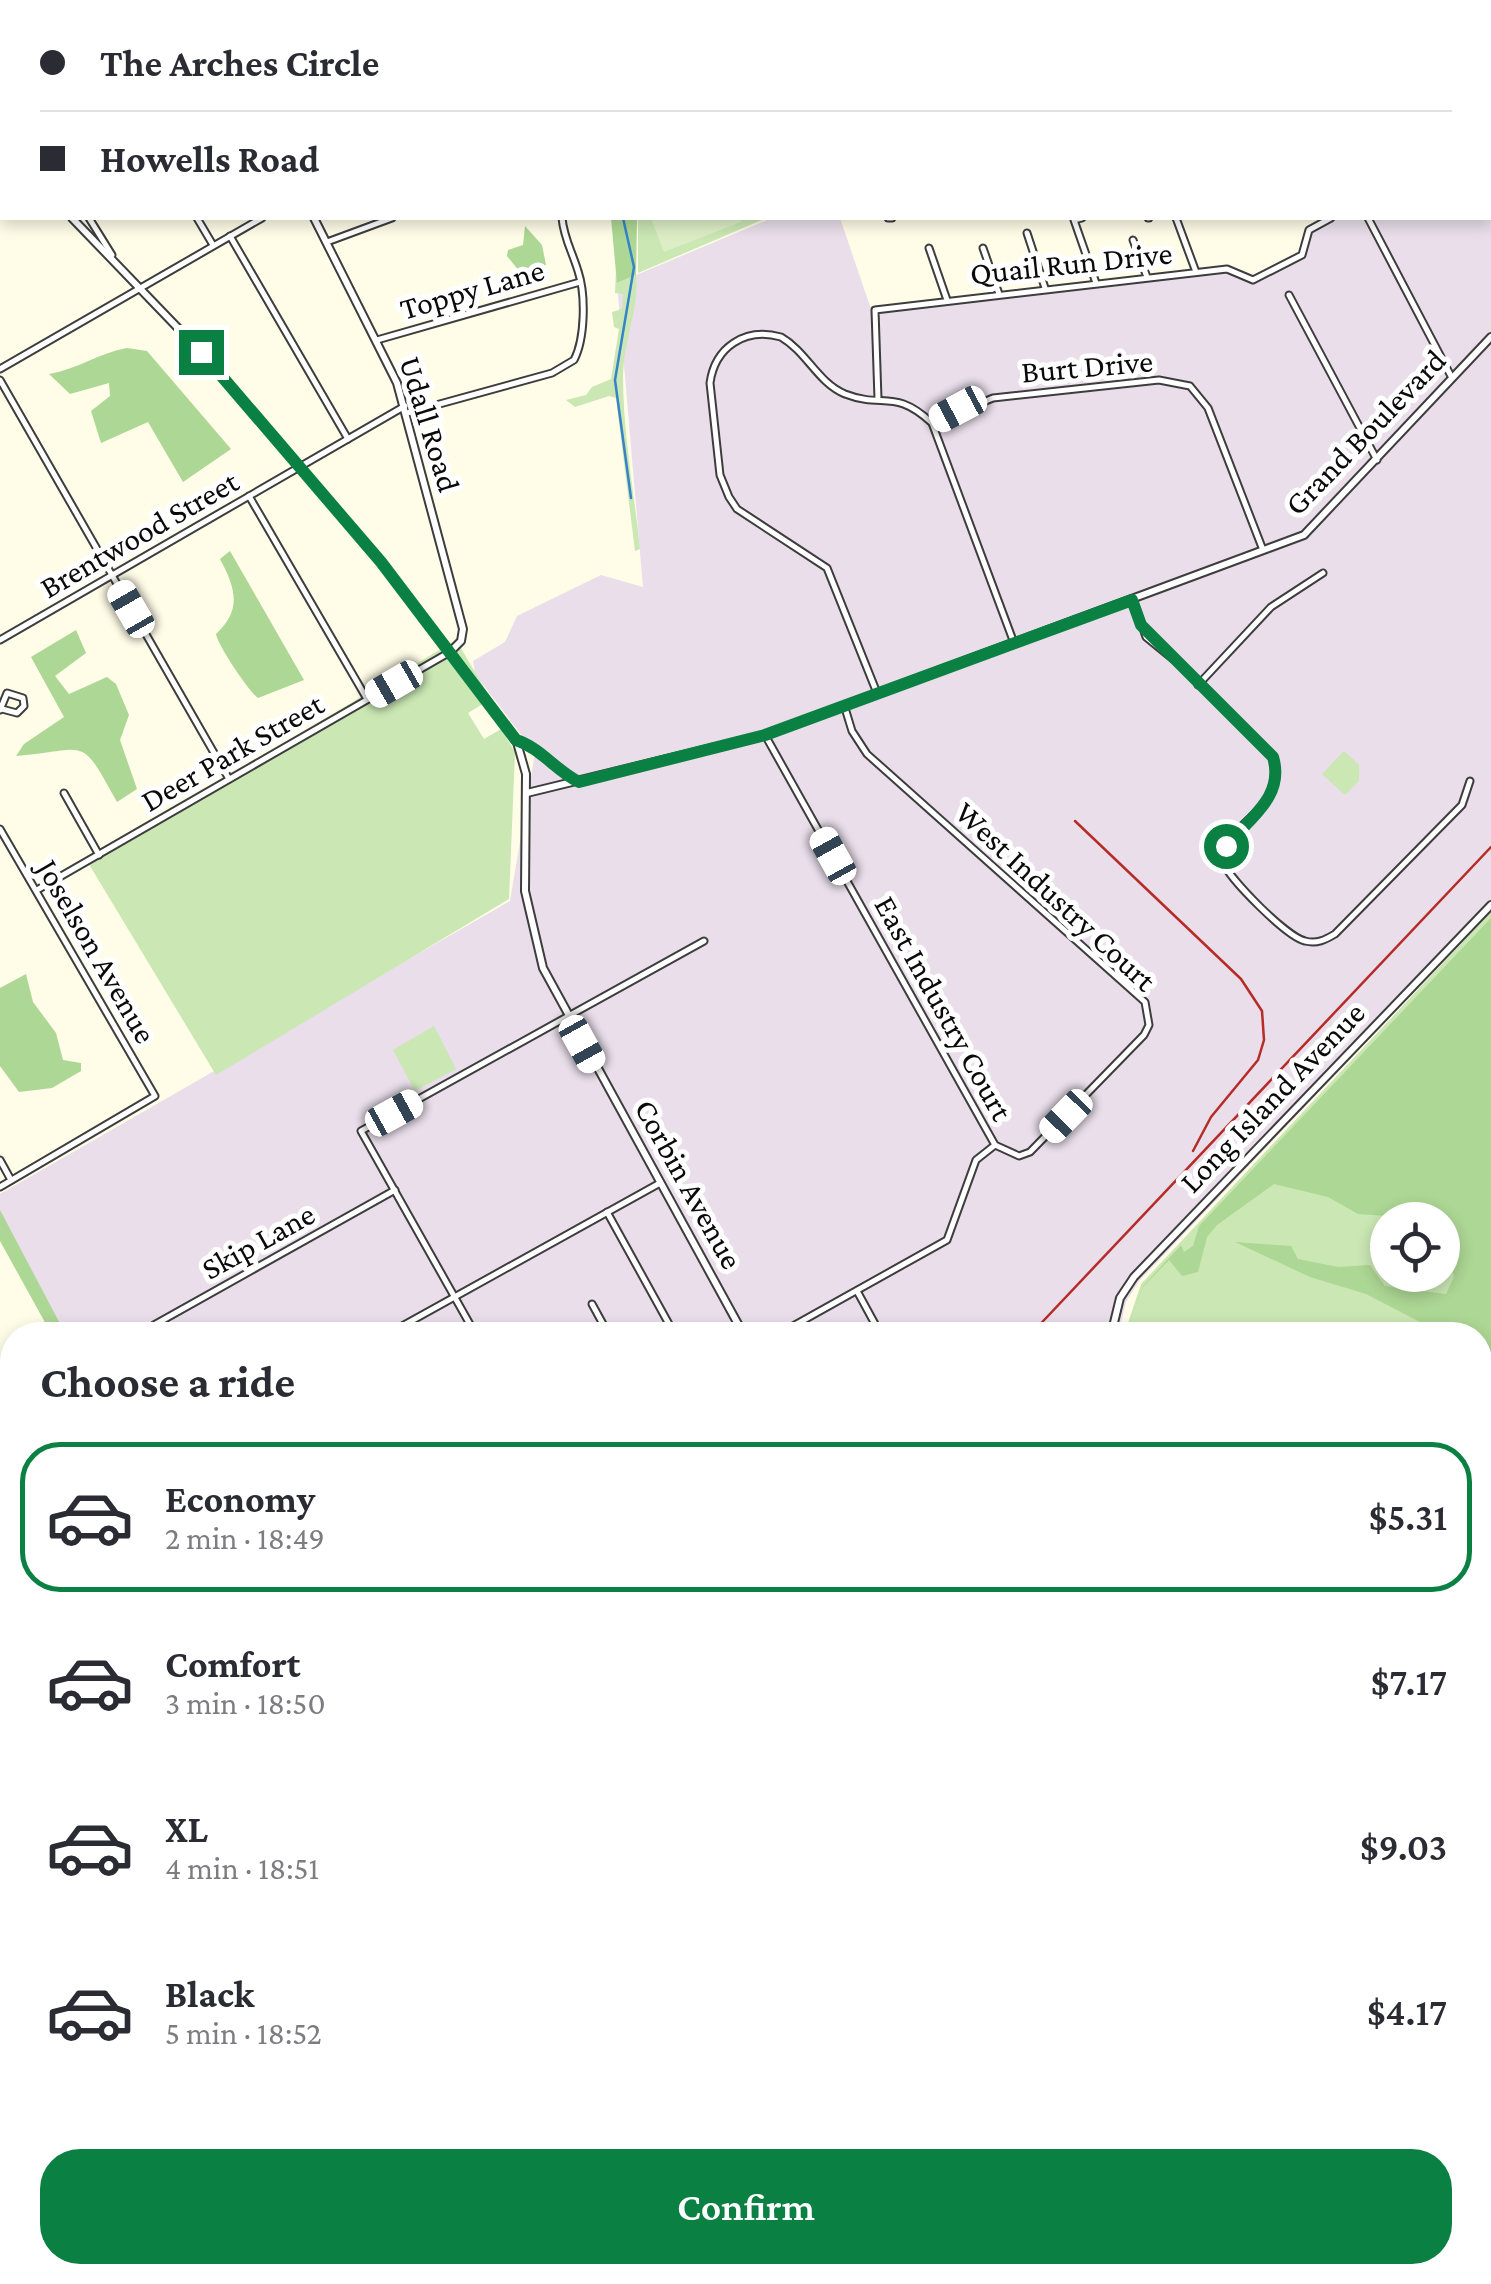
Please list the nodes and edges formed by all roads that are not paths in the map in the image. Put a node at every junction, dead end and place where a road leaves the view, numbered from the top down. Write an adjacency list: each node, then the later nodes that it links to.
1 (74, 220): 19 (street)
2 (91, 220): 19 (street)
3 (198, 220): 16 (street)
4 (258, 220): 13 (street)
5 (315, 220): 15 (street, Udall Road)
6 (387, 220): 15 (street)
7 (562, 220): 22 (street, Brentwood Street)
8 (1074, 220): 23 (street)
9 (1177, 220): 20 (street)
10 (1327, 220): 20 (street, Quail Run Drive)
11 (1369, 220): 32 (street)
12 (1028, 233): 25 (street)
13 (230, 236): 16 (street); 37 (street)
14 (1132, 240): 21 (street)
15 (327, 242): 30 (street, Udall Road)
16 (213, 246): 24 (street)
17 (928, 248): 28 (street)
18 (982, 248): 26 (street)
19 (112, 256): 24 (street)
20 (1196, 272): 21 (street, Quail Run Drive)
21 (1146, 277): 23 (street, Quail Run Drive)
22 (580, 282): 30 (street, Toppy Lane); 35 (street, Brentwood Street)
23 (1096, 283): 25 (street, Quail Run Drive)
24 (140, 288): 31 (street); 39 (street)
25 (1045, 288): 26 (street, Quail Run Drive)
26 (999, 294): 28 (street, Quail Run Drive)
27 (1289, 295): 38 (street)
28 (947, 300): 34 (street, Quail Run Drive)
29 (1491, 337): 32 (street, Grand Boulevard)
30 (376, 340): 35 (street, Udall Road)
31 (0, 368)
32 (1452, 378): 38 (street, Grand Boulevard)
33 (0, 380): 43 (street)
34 (878, 399): 36 (street); 49 (street)
35 (406, 410): 37 (street, Brentwood Street); 47 (street, Udall Road)
36 (932, 423): 41 (street, Burt Drive); 46 (street)
37 (348, 439): 39 (street, Brentwood Street)
38 (1377, 460): 41 (street, Grand Boulevard)
39 (299, 468): 40 (street, Brentwood Street); 47 (street)
40 (249, 496): 43 (street, Brentwood Street); 50 (street)
41 (1262, 550): 44 (street, Grand Boulevard)
42 (1323, 573): 48 (street)
43 (112, 575): 45 (street, Brentwood Street); 55 (street)
44 (1132, 600): 46 (street, Grand Boulevard); 48 (street)
45 (0, 640)
46 (1015, 644): 49 (street, Grand Boulevard)
47 (450, 652): 50 (street, Deer Park Street); 54 (street)
48 (1198, 685): 56 (street)
49 (878, 696): 51 (street, Grand Boulevard)
50 (366, 700): 55 (street, Deer Park Street)
51 (846, 708): 53 (street, Grand Boulevard); 66 (street, West Industry Court)
52 (1, 709): 52 (street)
53 (765, 735): 57 (street, Grand Boulevard); 66 (street, East Industry Court)
54 (516, 740): 57 (street); 59 (street, Corbin Avenue)
55 (230, 779): 61 (street, Deer Park Street)
56 (1470, 781)
57 (579, 782): 59 (street, Grand Boulevard)
58 (64, 793): 61 (street)
59 (527, 793): 65 (street, Corbin Avenue)
60 (0, 830): 62 (street, Joselson Avenue)
61 (99, 855): 62 (street, Deer Park Street)
62 (36, 891): 68 (street, Joselson Avenue)
63 (1491, 906): 84 (street, Long Island Avenue)
64 (704, 940): 65 (street)
65 (567, 1017): 69 (street, Corbin Avenue); 71 (street)
66 (995, 1145): 73 (street)
67 (0, 1160): 68 (street)
68 (11, 1180): 70 (street)
69 (660, 1183): 72 (street); 81 (street, Corbin Avenue)
70 (0, 1186)
71 (395, 1190): 74 (street); 76 (street, Skip Lane)
72 (607, 1212): 74 (street); 80 (street)
73 (857, 1290): 82 (street); 83 (street)
74 (454, 1296): 77 (street); 78 (street)
75 (592, 1304): 79 (street)
76 (159, 1322)
77 (409, 1322)
78 (469, 1322)
79 (602, 1322)
80 (668, 1322)
81 (737, 1322)
82 (800, 1322)
83 (874, 1322)
84 (1114, 1322)

